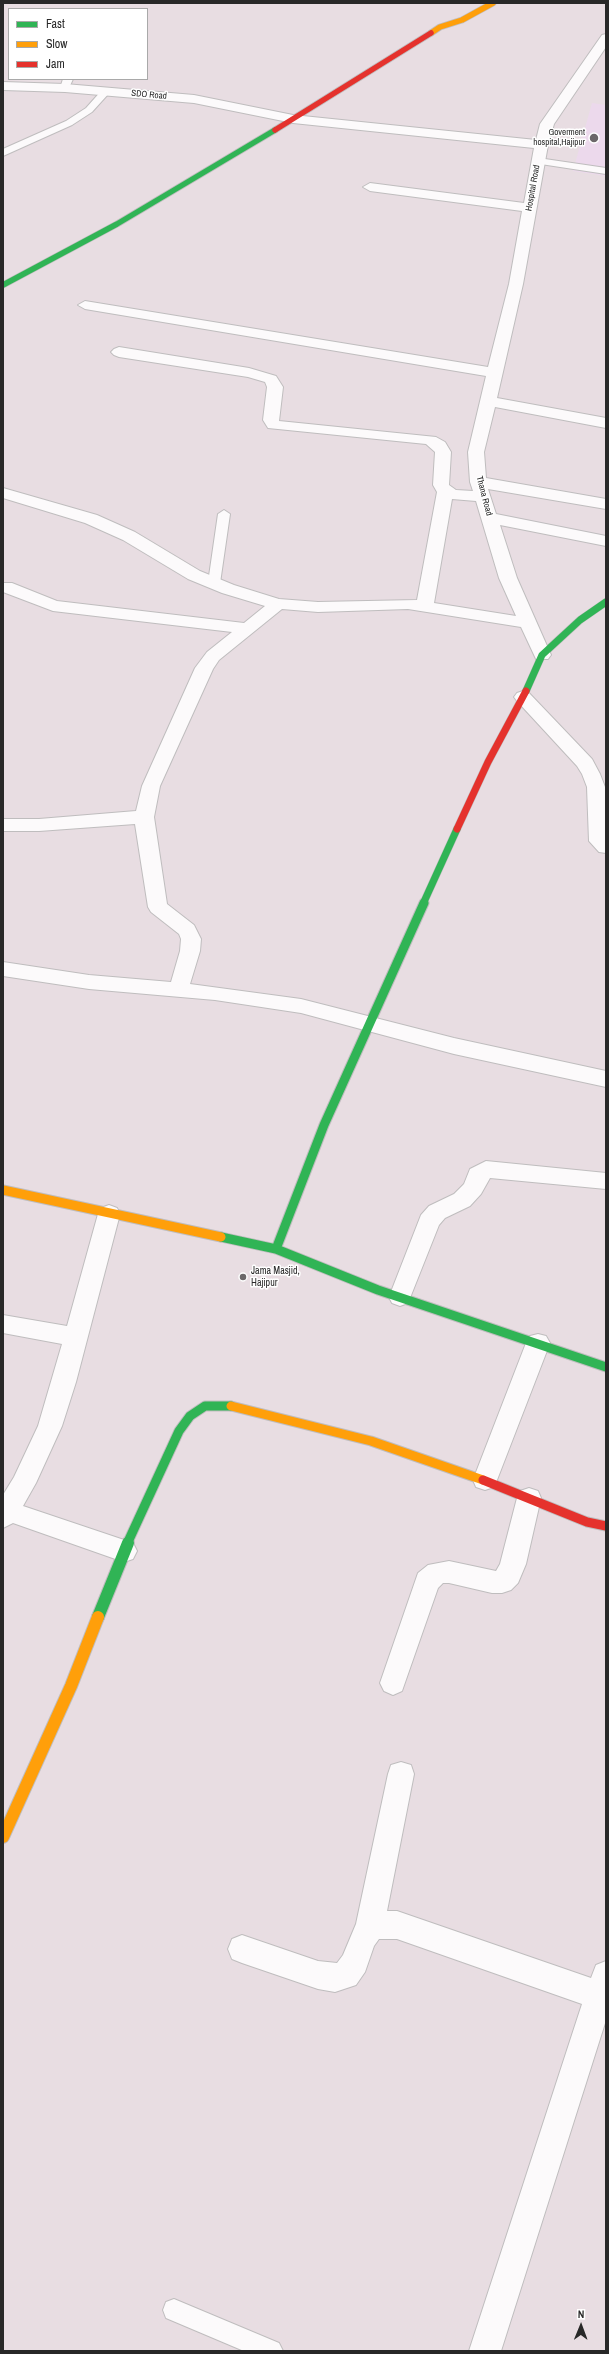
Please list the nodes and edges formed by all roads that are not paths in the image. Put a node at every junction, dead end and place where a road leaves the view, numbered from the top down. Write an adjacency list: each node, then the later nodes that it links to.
1 (480, 3): 2 (main road)
2 (492, 4): 4 (main road)
3 (454, 12): 4 (main road)
4 (440, 27): 9 (main road)
5 (606, 38): 10 (street, Hospital Road)
6 (66, 84): 7 (street, SDO Road); 8 (street, SDO Road)
7 (3, 86)
8 (106, 91): 9 (street, SDO Road); 11 (lane)
9 (293, 119): 10 (street, SDO Road); 17 (main road)
10 (541, 145): 12 (street, Hospital Road)
11 (3, 154)
12 (538, 161): 13 (lane); 15 (street, Hospital Road)
13 (606, 171)
14 (370, 187): 15 (street)
15 (530, 208): 16 (street, Hospital Road)
16 (516, 284): 20 (street, Thana Road)
17 (3, 285)
18 (85, 305): 20 (street)
19 (119, 352): 25 (street)
20 (494, 373): 21 (street, Thana Road)
21 (487, 401): 22 (street); 23 (street, Thana Road)
22 (606, 423)
23 (481, 489): 25 (street); 26 (street); 28 (street, Thana Road)
24 (3, 492): 30 (street)
25 (445, 492): 34 (street)
26 (606, 504)
27 (224, 514): 30 (lane)
28 (490, 518): 29 (street); 35 (street, Thana Road)
29 (606, 541)
30 (214, 583): 33 (street)
31 (6, 587): 36 (street)
32 (606, 602): 37 (main road)
33 (278, 604): 34 (street); 36 (street)
34 (425, 606): 35 (street)
35 (527, 623): 37 (street, Thana Road)
36 (246, 628): 41 (street)
37 (542, 655): 38 (main road)
38 (523, 697): 39 (street); 46 (main road)
39 (585, 763): 40 (street); 43 (street)
40 (606, 767)
41 (144, 817): 42 (street); 45 (street)
42 (3, 825)
43 (606, 847)
44 (3, 969): 45 (street)
45 (178, 990): 46 (street)
46 (371, 1023): 47 (street); 51 (main road)
47 (606, 1078)
48 (606, 1181): 52 (street)
49 (3, 1190): 50 (main road)
50 (109, 1214): 51 (main road); 54 (street)
51 (276, 1249): 52 (main road)
52 (400, 1297): 55 (main road)
53 (3, 1324): 54 (street)
54 (75, 1337): 59 (street)
55 (538, 1343): 56 (main road); 57 (street)
56 (606, 1367)
57 (485, 1480): 58 (main road); 61 (main road)
58 (529, 1498): 60 (main road); 62 (street)
59 (6, 1514): 61 (street)
60 (606, 1526)
61 (124, 1551): 64 (main road)
62 (392, 1683)
63 (401, 1774): 65 (street)
64 (3, 1837)
65 (369, 1929): 66 (street); 67 (street)
66 (242, 1949)
67 (604, 1991): 70 (street)
68 (174, 2310): 69 (lane)
69 (271, 2351)
70 (485, 2351)

